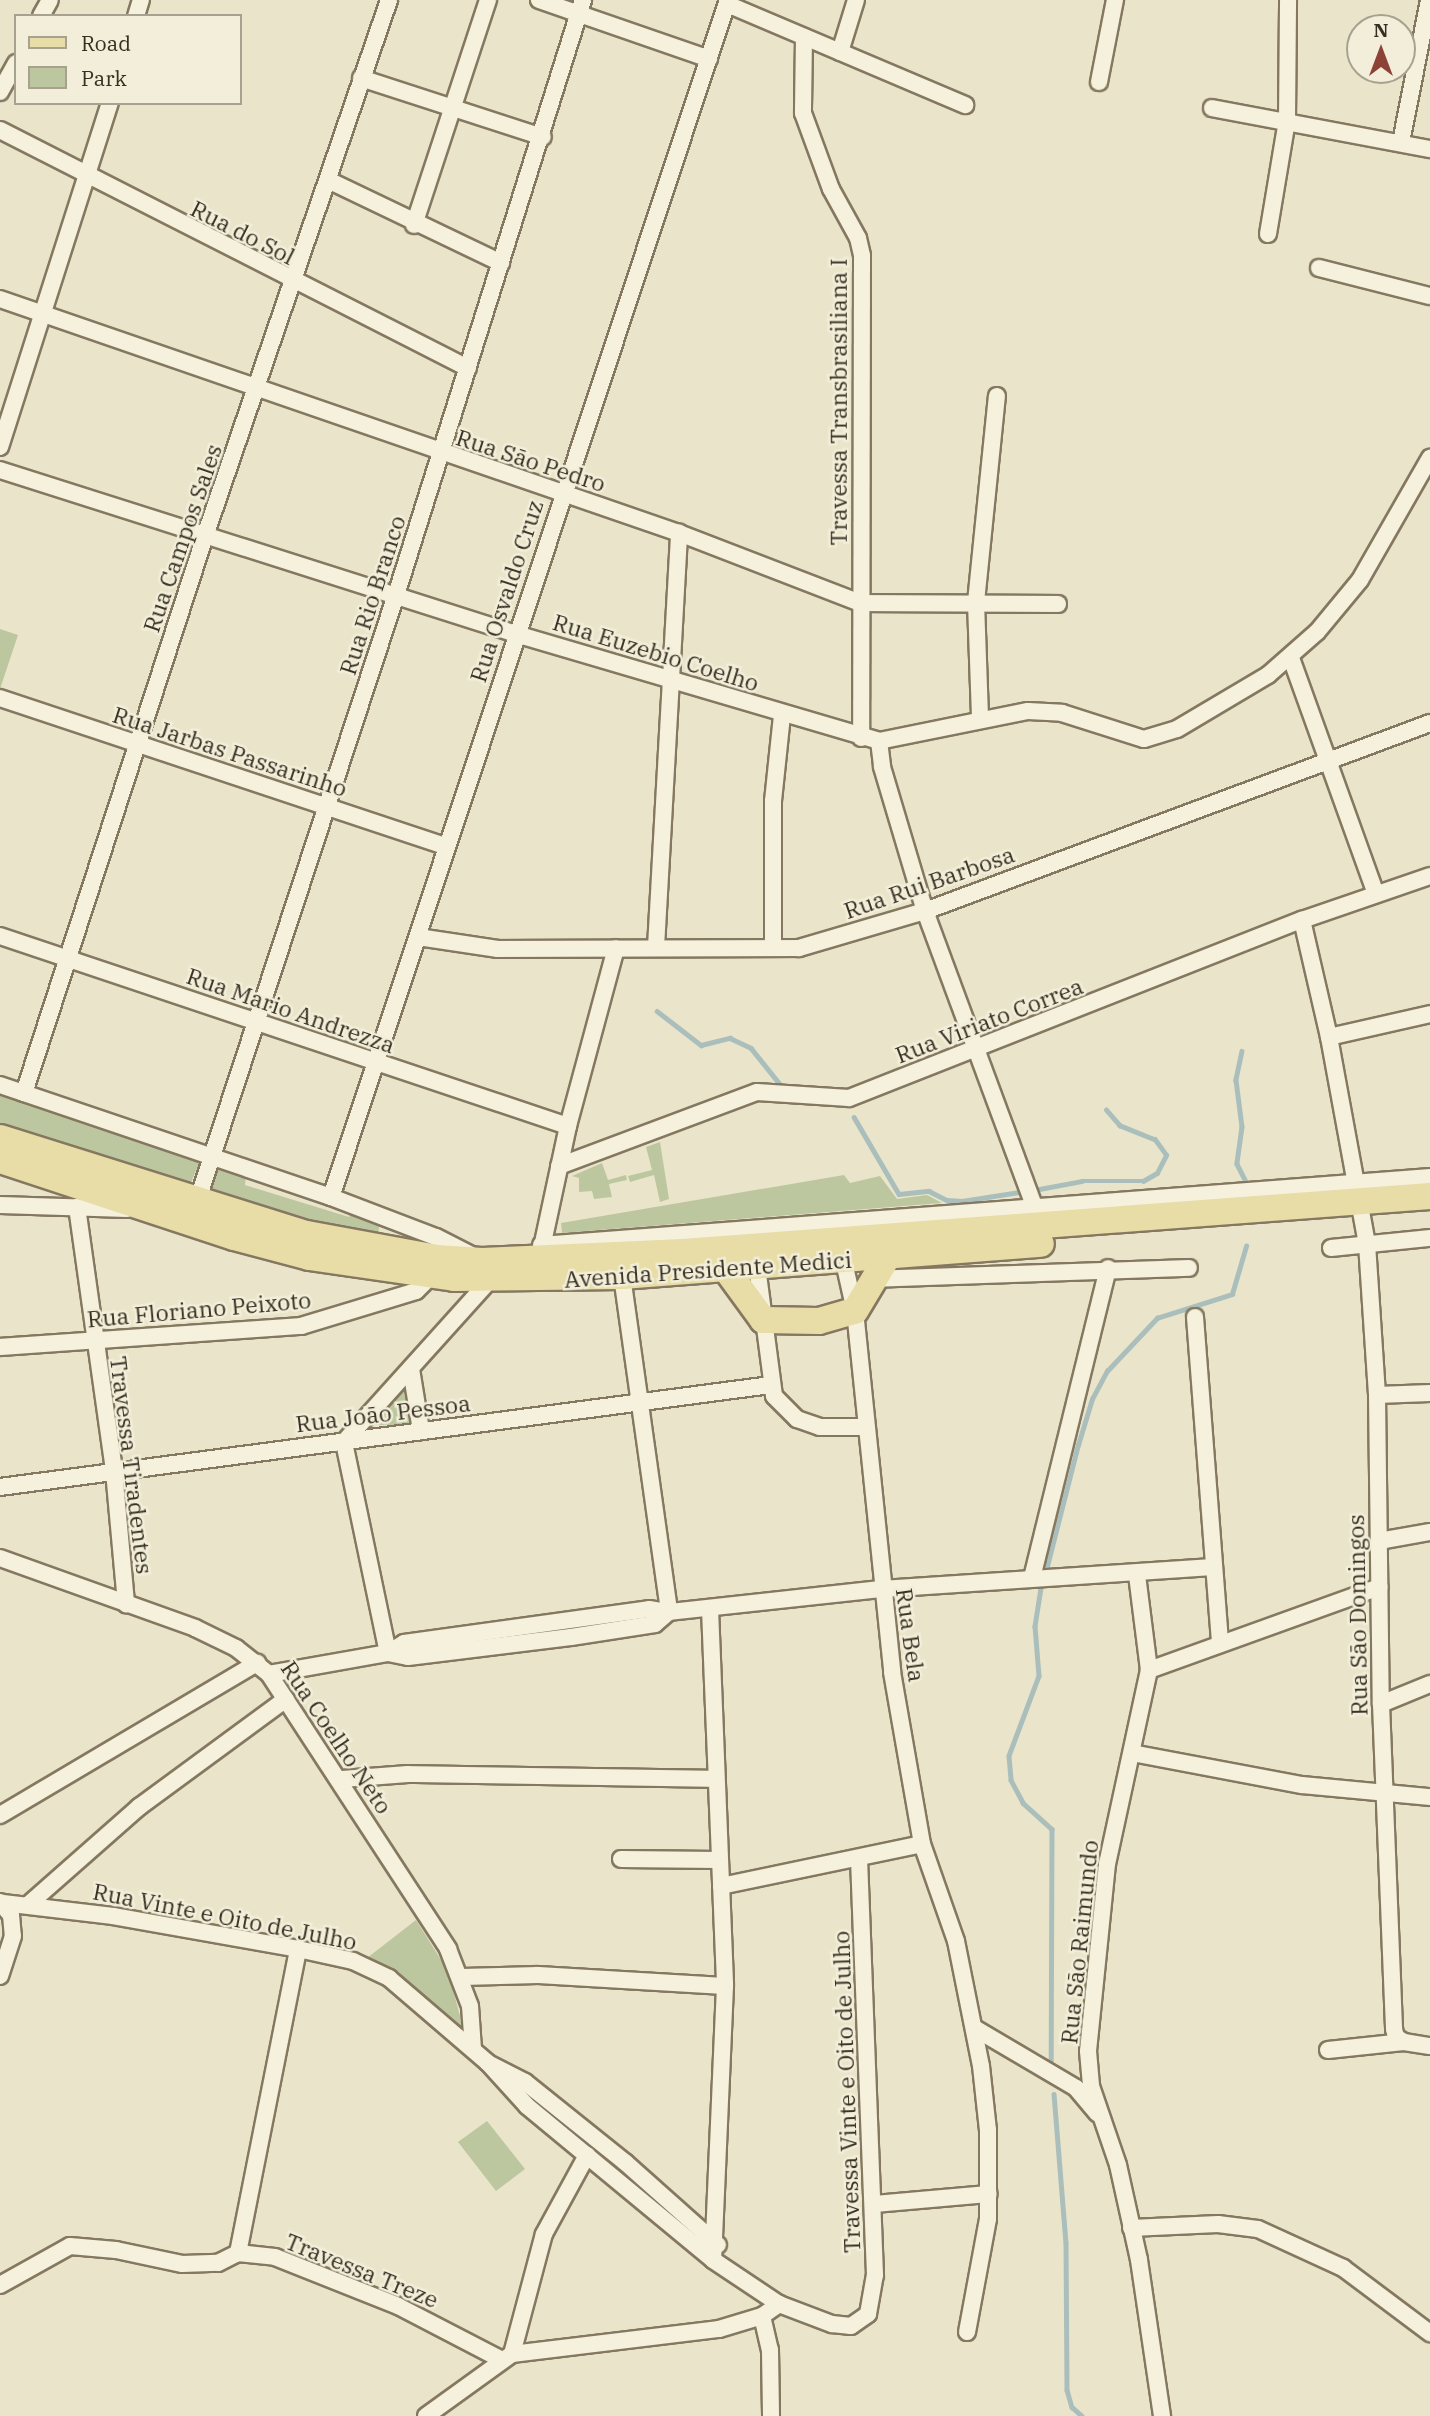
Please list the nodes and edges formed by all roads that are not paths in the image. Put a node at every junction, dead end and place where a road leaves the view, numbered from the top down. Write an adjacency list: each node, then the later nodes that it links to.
1 (389, 0): 14 (street, Rua Campos Sales)
2 (488, 0): 19 (street)
3 (539, 0): 9 (street)
4 (856, 0): 11 (street)
5 (1115, 0): 15 (street)
6 (1288, 0): 21 (street)
7 (1429, 0): 24 (street)
8 (727, 2): 10 (street); 12 (street, Rua Osvaldo Cruz)
9 (581, 6): 12 (street); 23 (street, Rua Rio Branco)
10 (804, 37): 11 (street); 48 (street, Travessa Transbrasiliana I)
11 (840, 52): 18 (street)
12 (709, 59): 43 (street, Rua Osvaldo Cruz)
13 (14, 67): 16 (street)
14 (361, 78): 19 (street); 27 (street, Rua Campos Sales)
15 (1099, 82)
16 (0, 92)
17 (109, 105): 26 (street)
18 (965, 105)
19 (454, 106): 23 (street); 28 (street)
20 (1212, 108): 21 (street)
21 (1287, 120): 24 (street); 29 (street)
22 (1, 133): 26 (street, Rua do Sol)
23 (543, 137): 30 (street, Rua Rio Branco)
24 (1401, 142): 25 (street)
25 (1430, 149)
26 (88, 178): 32 (street, Rua do Sol); 35 (street)
27 (328, 180): 28 (street); 32 (street, Rua Campos Sales)
28 (414, 225): 30 (street)
29 (1268, 234)
30 (501, 263): 36 (street, Rua Rio Branco)
31 (1319, 268): 33 (street)
32 (293, 283): 36 (street, Rua do Sol); 37 (street, Rua Campos Sales)
33 (1430, 296)
34 (0, 299): 35 (street, Rua São Pedro)
35 (44, 314): 37 (street, Rua São Pedro); 39 (street)
36 (468, 368): 40 (street, Rua Rio Branco)
37 (257, 388): 40 (street, Rua São Pedro); 44 (street, Rua Campos Sales)
38 (997, 396): 47 (street)
39 (0, 447)
40 (440, 454): 43 (street, Rua São Pedro); 46 (street, Rua Rio Branco)
41 (1430, 458): 51 (street, Rua Euzebio Coelho)
42 (0, 470): 44 (street, Rua Euzebio Coelho)
43 (561, 493): 45 (street, Rua São Pedro); 50 (street, Rua Osvaldo Cruz)
44 (206, 533): 46 (street, Rua Euzebio Coelho); 59 (street, Rua Campos Sales)
45 (679, 533): 48 (street, Rua São Pedro); 52 (street)
46 (397, 592): 50 (street, Rua Euzebio Coelho); 61 (street, Rua Rio Branco)
47 (976, 602): 48 (street, Rua São Pedro); 49 (street, Rua São Pedro); 55 (street)
48 (860, 603): 57 (street, Travessa Transbrasiliana I)
49 (1058, 604)
50 (516, 634): 52 (street, Rua Euzebio Coelho); 62 (street, Rua Osvaldo Cruz)
51 (1291, 658): 55 (street, Rua Euzebio Coelho); 60 (street)
52 (671, 679): 54 (street, Rua Euzebio Coelho); 69 (street)
53 (0, 698): 59 (street, Rua Jarbas Passarinho)
54 (782, 715): 57 (street, Rua Euzebio Coelho); 70 (street)
55 (980, 717): 58 (street, Rua Euzebio Coelho)
56 (1430, 723): 60 (street, Rua Rui Barbosa)
57 (861, 738): 58 (street, Rua Euzebio Coelho)
58 (878, 741): 65 (street)
59 (137, 746): 61 (street, Rua Jarbas Passarinho); 72 (street, Rua Campos Sales)
60 (1327, 761): 64 (street); 65 (street, Rua Rui Barbosa)
61 (328, 806): 62 (street, Rua Jarbas Passarinho); 74 (street, Rua Rio Branco)
62 (446, 846): 68 (street, Rua Osvaldo Cruz)
63 (1430, 876): 64 (street, Rua Viriato Correa)
64 (1376, 894): 66 (street, Rua Viriato Correa)
65 (925, 911): 70 (street, Rua Rui Barbosa); 76 (street)
66 (1302, 920): 75 (street, Rua São Domingos); 76 (street, Rua Viriato Correa)
67 (0, 936): 72 (street, Rua Mario Andrezza)
68 (418, 937): 71 (street, Rua Rui Barbosa); 77 (street, Rua Osvaldo Cruz)
69 (656, 947): 70 (street, Rua Rui Barbosa); 71 (street, Rua Rui Barbosa)
70 (773, 947)
71 (616, 948): 80 (street)
72 (67, 959): 74 (street, Rua Mario Andrezza); 79 (street, Rua Campos Sales)
73 (1430, 1014): 75 (street)
74 (255, 1021): 77 (street, Rua Mario Andrezza); 82 (street, Rua Rio Branco)
75 (1329, 1037): 93 (street, Rua São Domingos)
76 (975, 1051): 84 (street, Rua Viriato Correa); 91 (street)
77 (375, 1063): 80 (street, Rua Mario Andrezza); 87 (street, Rua Osvaldo Cruz)
78 (0, 1085): 79 (street, Avenida Presidente Medici)
79 (24, 1093): 82 (street, Avenida Presidente Medici)
80 (568, 1126): 84 (street)
81 (0, 1138): 88 (main road, Avenida Presidente Medici)
82 (211, 1156): 87 (street, Avenida Presidente Medici); 88 (street, Rua Rio Branco)
83 (0, 1160): 92 (main road, Avenida Presidente Medici)
84 (559, 1166): 101 (street)
85 (1430, 1177): 93 (street)
86 (1430, 1196): 93 (main road, Avenida Presidente Medici)
87 (331, 1197): 106 (street, Avenida Presidente Medici)
88 (197, 1202): 95 (main road, Avenida Presidente Medici)
89 (0, 1205): 90 (street)
90 (78, 1207): 92 (street); 112 (street, Travessa Tiradentes)
91 (1035, 1208): 93 (street); 101 (street)
92 (150, 1210): 95 (main road, Avenida Presidente Medici)
93 (1359, 1212): 94 (main road, Avenida Presidente Medici); 96 (street); 97 (street); 98 (main road, Avenida Presidente Medici); 99 (main road, Avenida Presidente Medici); 117 (street, Rua São Domingos)
94 (1430, 1213)
95 (238, 1226): 102 (main road, Avenida Presidente Medici)
96 (1430, 1238)
97 (1331, 1248)
98 (841, 1250): 99 (main road, Avenida Presidente Medici); 100 (main road, Avenida Presidente Medici); 109 (street, Rua Bela)
99 (888, 1256): 108 (main road)
100 (756, 1257): 101 (main road, Avenida Presidente Medici); 105 (main road, Avenida Presidente Medici); 111 (street)
101 (540, 1262): 106 (main road, Avenida Presidente Medici); 107 (main road, Avenida Presidente Medici)
102 (434, 1266): 106 (main road, Avenida Presidente Medici); 112 (street, Rua Floriano Peixoto)
103 (1108, 1268): 104 (street); 108 (street); 129 (street)
104 (1189, 1268)
105 (726, 1269): 107 (main road, Avenida Presidente Medici); 111 (main road)
106 (486, 1270): 114 (street)
107 (622, 1276): 118 (street)
108 (871, 1279): 109 (main road)
109 (855, 1311): 111 (main road); 119 (street, Rua Bela)
110 (1195, 1317): 127 (street)
111 (763, 1320): 115 (street)
112 (94, 1342): 113 (street, Rua Floriano Peixoto); 122 (street, Travessa Tiradentes)
113 (0, 1347)
114 (411, 1369): 120 (street); 121 (street)
115 (771, 1385): 118 (street, Rua João Pessoa); 119 (street)
116 (1430, 1392): 117 (street)
117 (1377, 1395): 125 (street, Rua São Domingos)
118 (639, 1402): 120 (street, Rua João Pessoa); 134 (street)
119 (865, 1427): 131 (street, Rua Bela)
120 (421, 1431): 121 (street, Rua João Pessoa)
121 (344, 1442): 122 (street, Rua João Pessoa); 136 (street)
122 (114, 1471): 123 (street, Rua João Pessoa); 132 (street, Travessa Tiradentes)
123 (0, 1487)
124 (1430, 1532): 125 (street)
125 (1379, 1541): 130 (street, Rua São Domingos)
126 (0, 1558): 132 (street, Rua Coelho Neto)
127 (1212, 1567): 128 (street); 135 (street)
128 (1137, 1575): 129 (street); 138 (street, Rua São Raimundo)
129 (1033, 1578): 131 (street)
130 (1379, 1587): 135 (street); 142 (street, Rua São Domingos)
131 (881, 1589): 133 (street); 149 (street, Rua Bela)
132 (126, 1604): 137 (street, Rua Coelho Neto)
133 (710, 1609): 134 (street); 145 (street)
134 (670, 1612): 136 (street)
135 (1220, 1643): 138 (street)
136 (388, 1653): 139 (street)
137 (257, 1663): 139 (street, Rua Coelho Neto); 148 (street)
138 (1149, 1670): 143 (street, Rua São Raimundo)
139 (270, 1674): 141 (street, Rua Coelho Neto)
140 (1430, 1684): 142 (street)
141 (286, 1699): 144 (street, Rua Coelho Neto); 155 (street)
142 (1381, 1704): 146 (street, Rua São Domingos)
143 (1132, 1753): 146 (street); 166 (street, Rua São Raimundo)
144 (342, 1779): 145 (street); 158 (street, Rua Coelho Neto)
145 (716, 1779): 152 (street)
146 (1384, 1795): 147 (street); 161 (street, Rua São Domingos)
147 (1430, 1797)
148 (0, 1815)
149 (922, 1844): 151 (street); 160 (street, Rua Bela)
150 (621, 1858): 152 (street)
151 (859, 1858): 153 (street); 169 (street, Travessa Vinte e Oito de Julho)
152 (719, 1860): 153 (street)
153 (721, 1886): 159 (street)
154 (1, 1902): 155 (street, Rua Vinte e Oito de Julho); 157 (street)
155 (29, 1904): 156 (street, Rua Vinte e Oito de Julho)
156 (298, 1950): 163 (street, Rua Vinte e Oito de Julho); 172 (street)
157 (0, 1976)
158 (462, 1977): 159 (street); 163 (street, Rua Coelho Neto)
159 (725, 1986): 171 (street)
160 (976, 2029): 166 (street); 168 (street, Rua Bela)
161 (1405, 2042): 162 (street); 164 (street)
162 (1430, 2046)
163 (473, 2049): 165 (street, Rua Vinte e Oito de Julho)
164 (1328, 2050)
165 (488, 2063): 167 (street, Rua Vinte e Oito de Julho); 171 (street, Rua Vinte e Oito de Julho)
166 (1107, 2126): 170 (street, Rua São Raimundo)
167 (587, 2155): 173 (street, Rua Vinte e Oito de Julho); 181 (street)
168 (989, 2194): 169 (street); 179 (street, Rua Bela)
169 (874, 2204): 178 (street, Travessa Vinte e Oito de Julho)
170 (1131, 2228): 180 (street); 184 (street, Rua São Raimundo)
171 (715, 2241): 173 (street); 174 (street, Rua Vinte e Oito de Julho)
172 (238, 2253): 175 (street, Travessa Treze); 181 (street, Travessa Treze)
173 (713, 2260): 174 (street, Rua Vinte e Oito de Julho)
174 (740, 2274): 176 (street, Rua Vinte e Oito de Julho)
175 (0, 2285)
176 (779, 2304): 177 (street); 178 (street, Rua Vinte e Oito de Julho)
177 (762, 2316): 181 (street); 183 (street)
178 (862, 2322)
179 (967, 2332)
180 (1430, 2333)
181 (507, 2357): 182 (street)
182 (426, 2416)
183 (771, 2416)
184 (1163, 2416)

